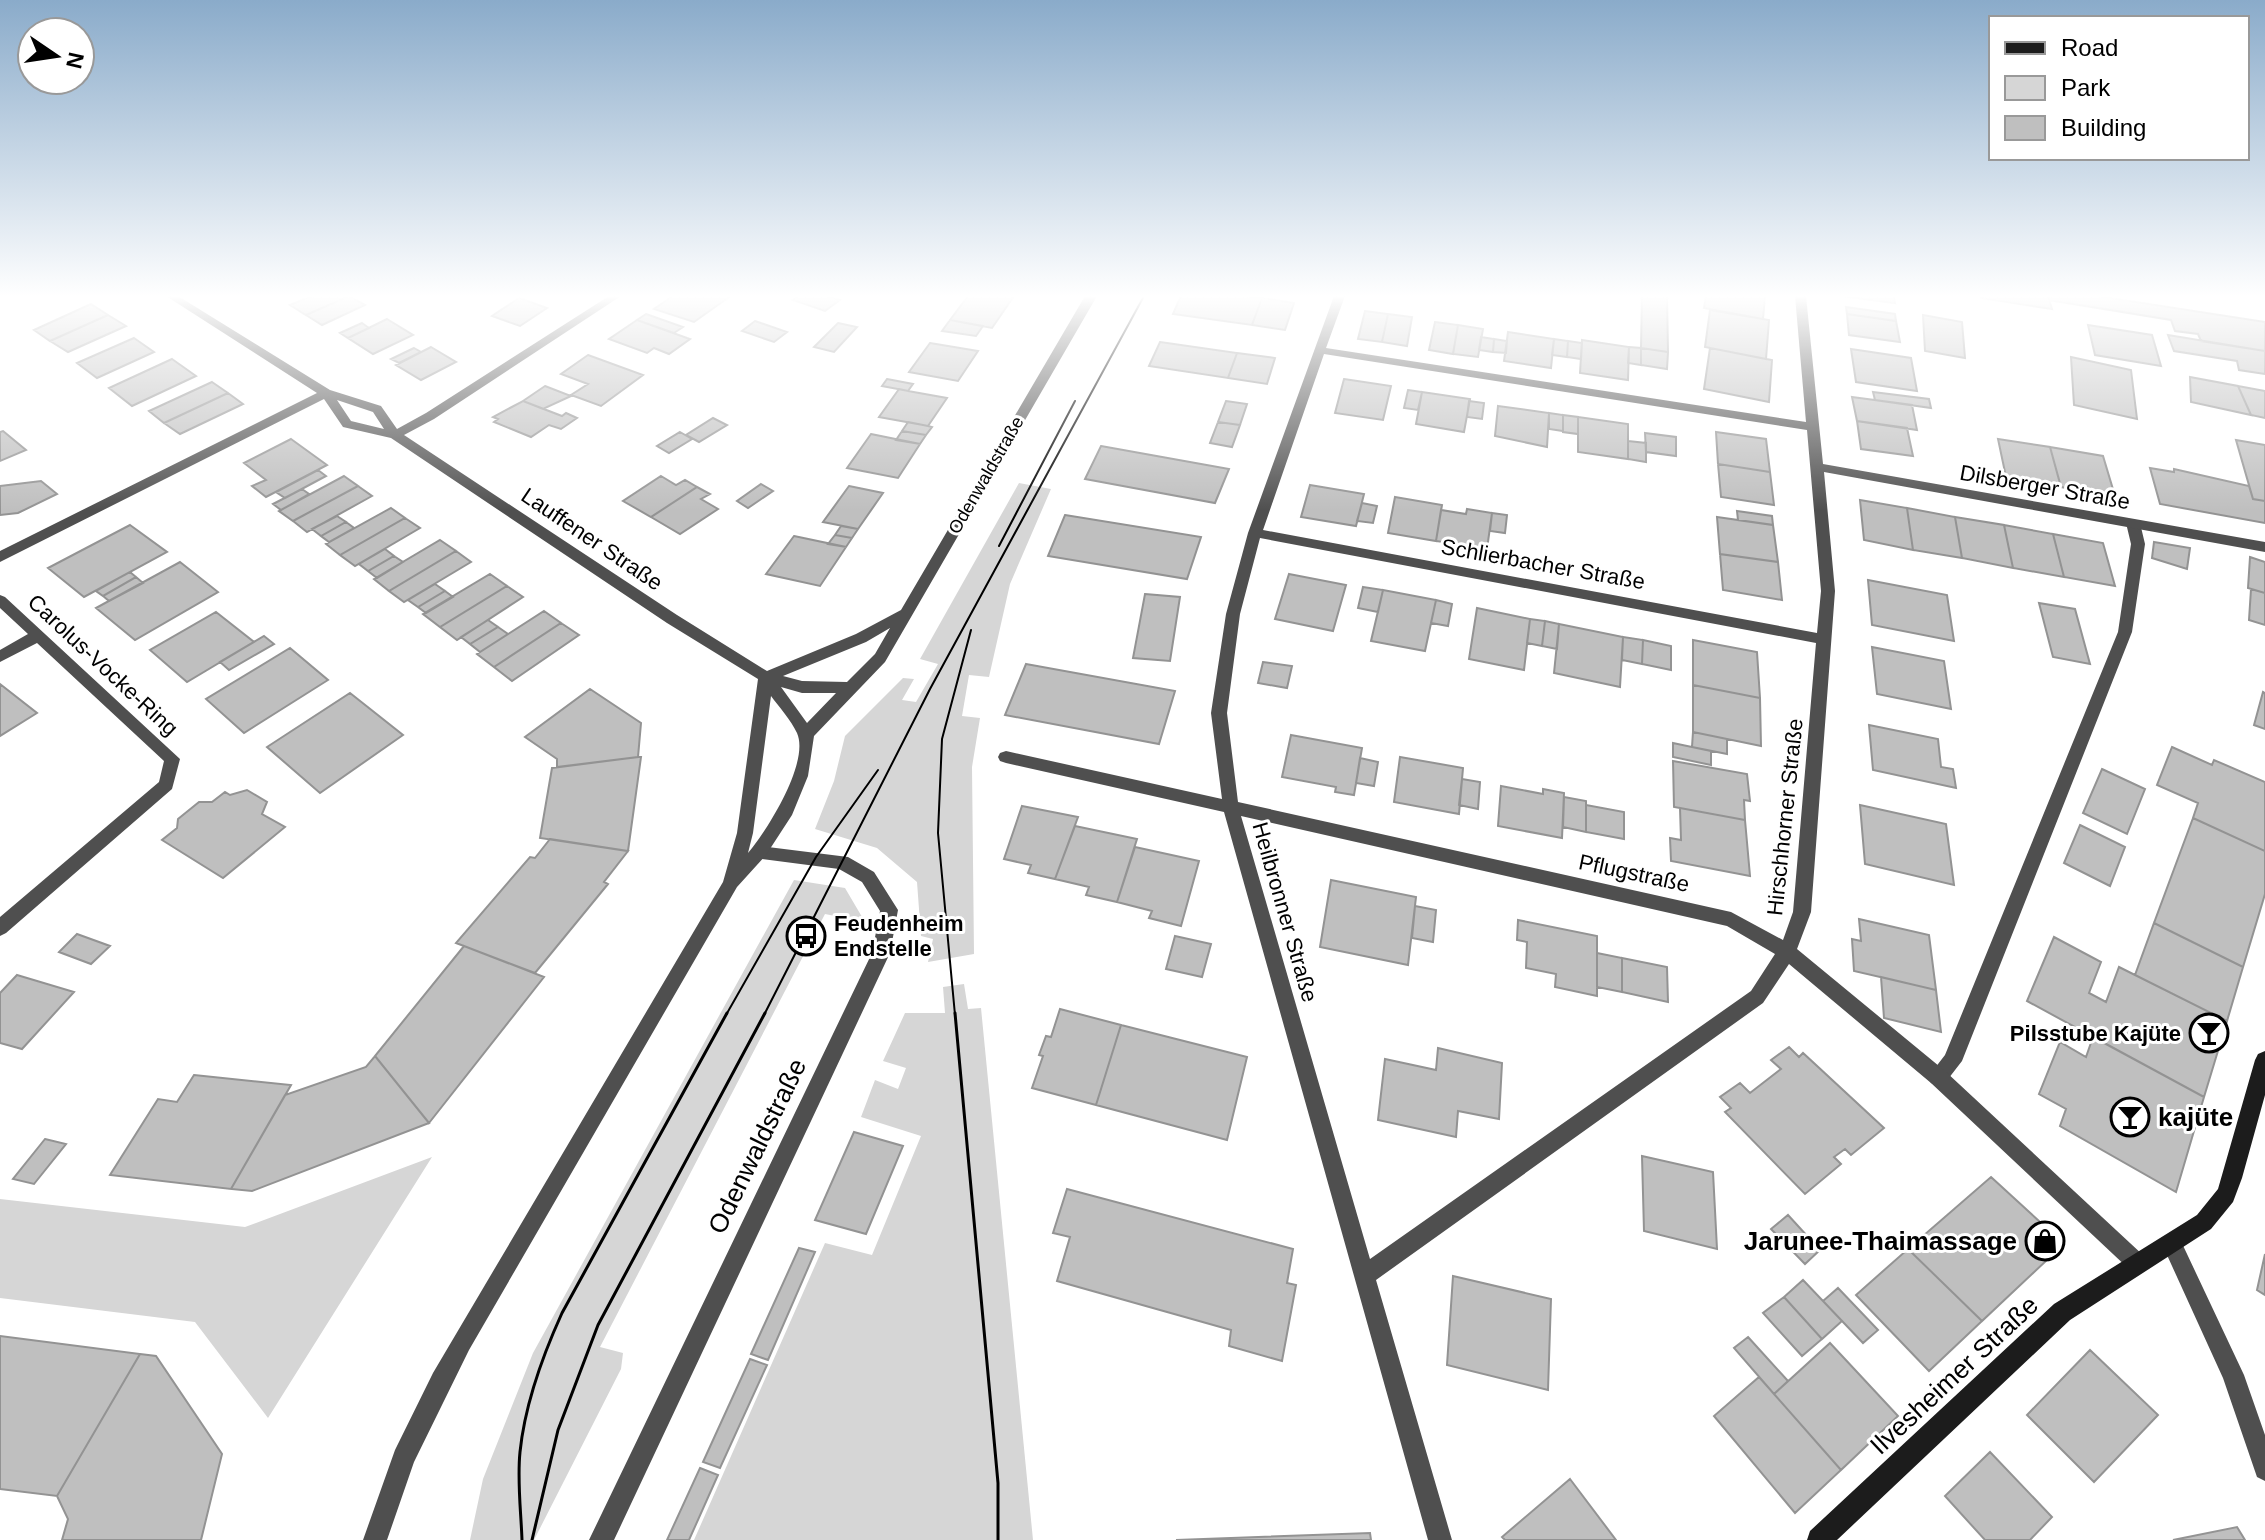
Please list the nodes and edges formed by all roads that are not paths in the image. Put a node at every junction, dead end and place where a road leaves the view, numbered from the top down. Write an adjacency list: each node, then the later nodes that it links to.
1 (286, 368): 7 (street, Lauffener Straße)
2 (505, 368): 9 (street)
3 (1049, 368): 16 (street, Odenwaldstraße)
4 (1313, 368): 12 (street, Heilbronner Straße)
5 (1434, 368): 8 (street)
6 (1808, 368): 8 (street, Hirschhorner Straße)
7 (326, 393): 9 (street, Lauffener Straße); 9 (street, Lauffener Straße); 14 (street)
8 (1813, 427): 10 (street, Hirschhorner Straße)
9 (395, 435): 20 (street, Lauffener Straße)
10 (1818, 467): 11 (street, Dilsberger Straße); 18 (street, Hirschhorner Straße)
11 (2133, 523): 13 (street, Dilsberger Straße); 30 (street)
12 (1255, 533): 18 (street, Schlierbacher Straße); 24 (street, Heilbronner Straße)
13 (2265, 547)
14 (0, 557)
15 (0, 600): 17 (street, Carolus-Vocke-Ring)
16 (905, 613): 20 (street, Odenwaldstraße); 21 (street, Odenwaldstraße)
17 (39, 635): 19 (street); 27 (street, Carolus-Vocke-Ring)
18 (1824, 639): 28 (street, Hirschhorner Straße)
19 (0, 657)
20 (766, 677): 21 (street); 22 (street); 26 (street)
21 (849, 688): 22 (street, Odenwaldstraße)
22 (806, 734): 25 (street)
23 (1006, 757): 24 (street, Pflugstraße)
24 (1231, 809): 28 (street, Pflugstraße); 33 (street, Heilbronner Straße)
25 (761, 853): 26 (street); 36 (street, Odenwaldstraße)
26 (731, 883): 35 (street)
27 (0, 928)
28 (1787, 952): 30 (street, Pflugstraße); 33 (street, Hirschhorner Straße)
29 (2265, 1060): 31 (street, Ilvesheimer Straße)
30 (1938, 1077): 32 (street, Pflugstraße)
31 (2172, 1244): 32 (street, Ilvesheimer Straße); 34 (street)
32 (2137, 1263): 38 (street, Ilvesheimer Straße)
33 (1364, 1276): 37 (street, Heilbronner Straße)
34 (2265, 1469)
35 (375, 1540)
36 (601, 1540)
37 (1440, 1540)
38 (1819, 1540)

